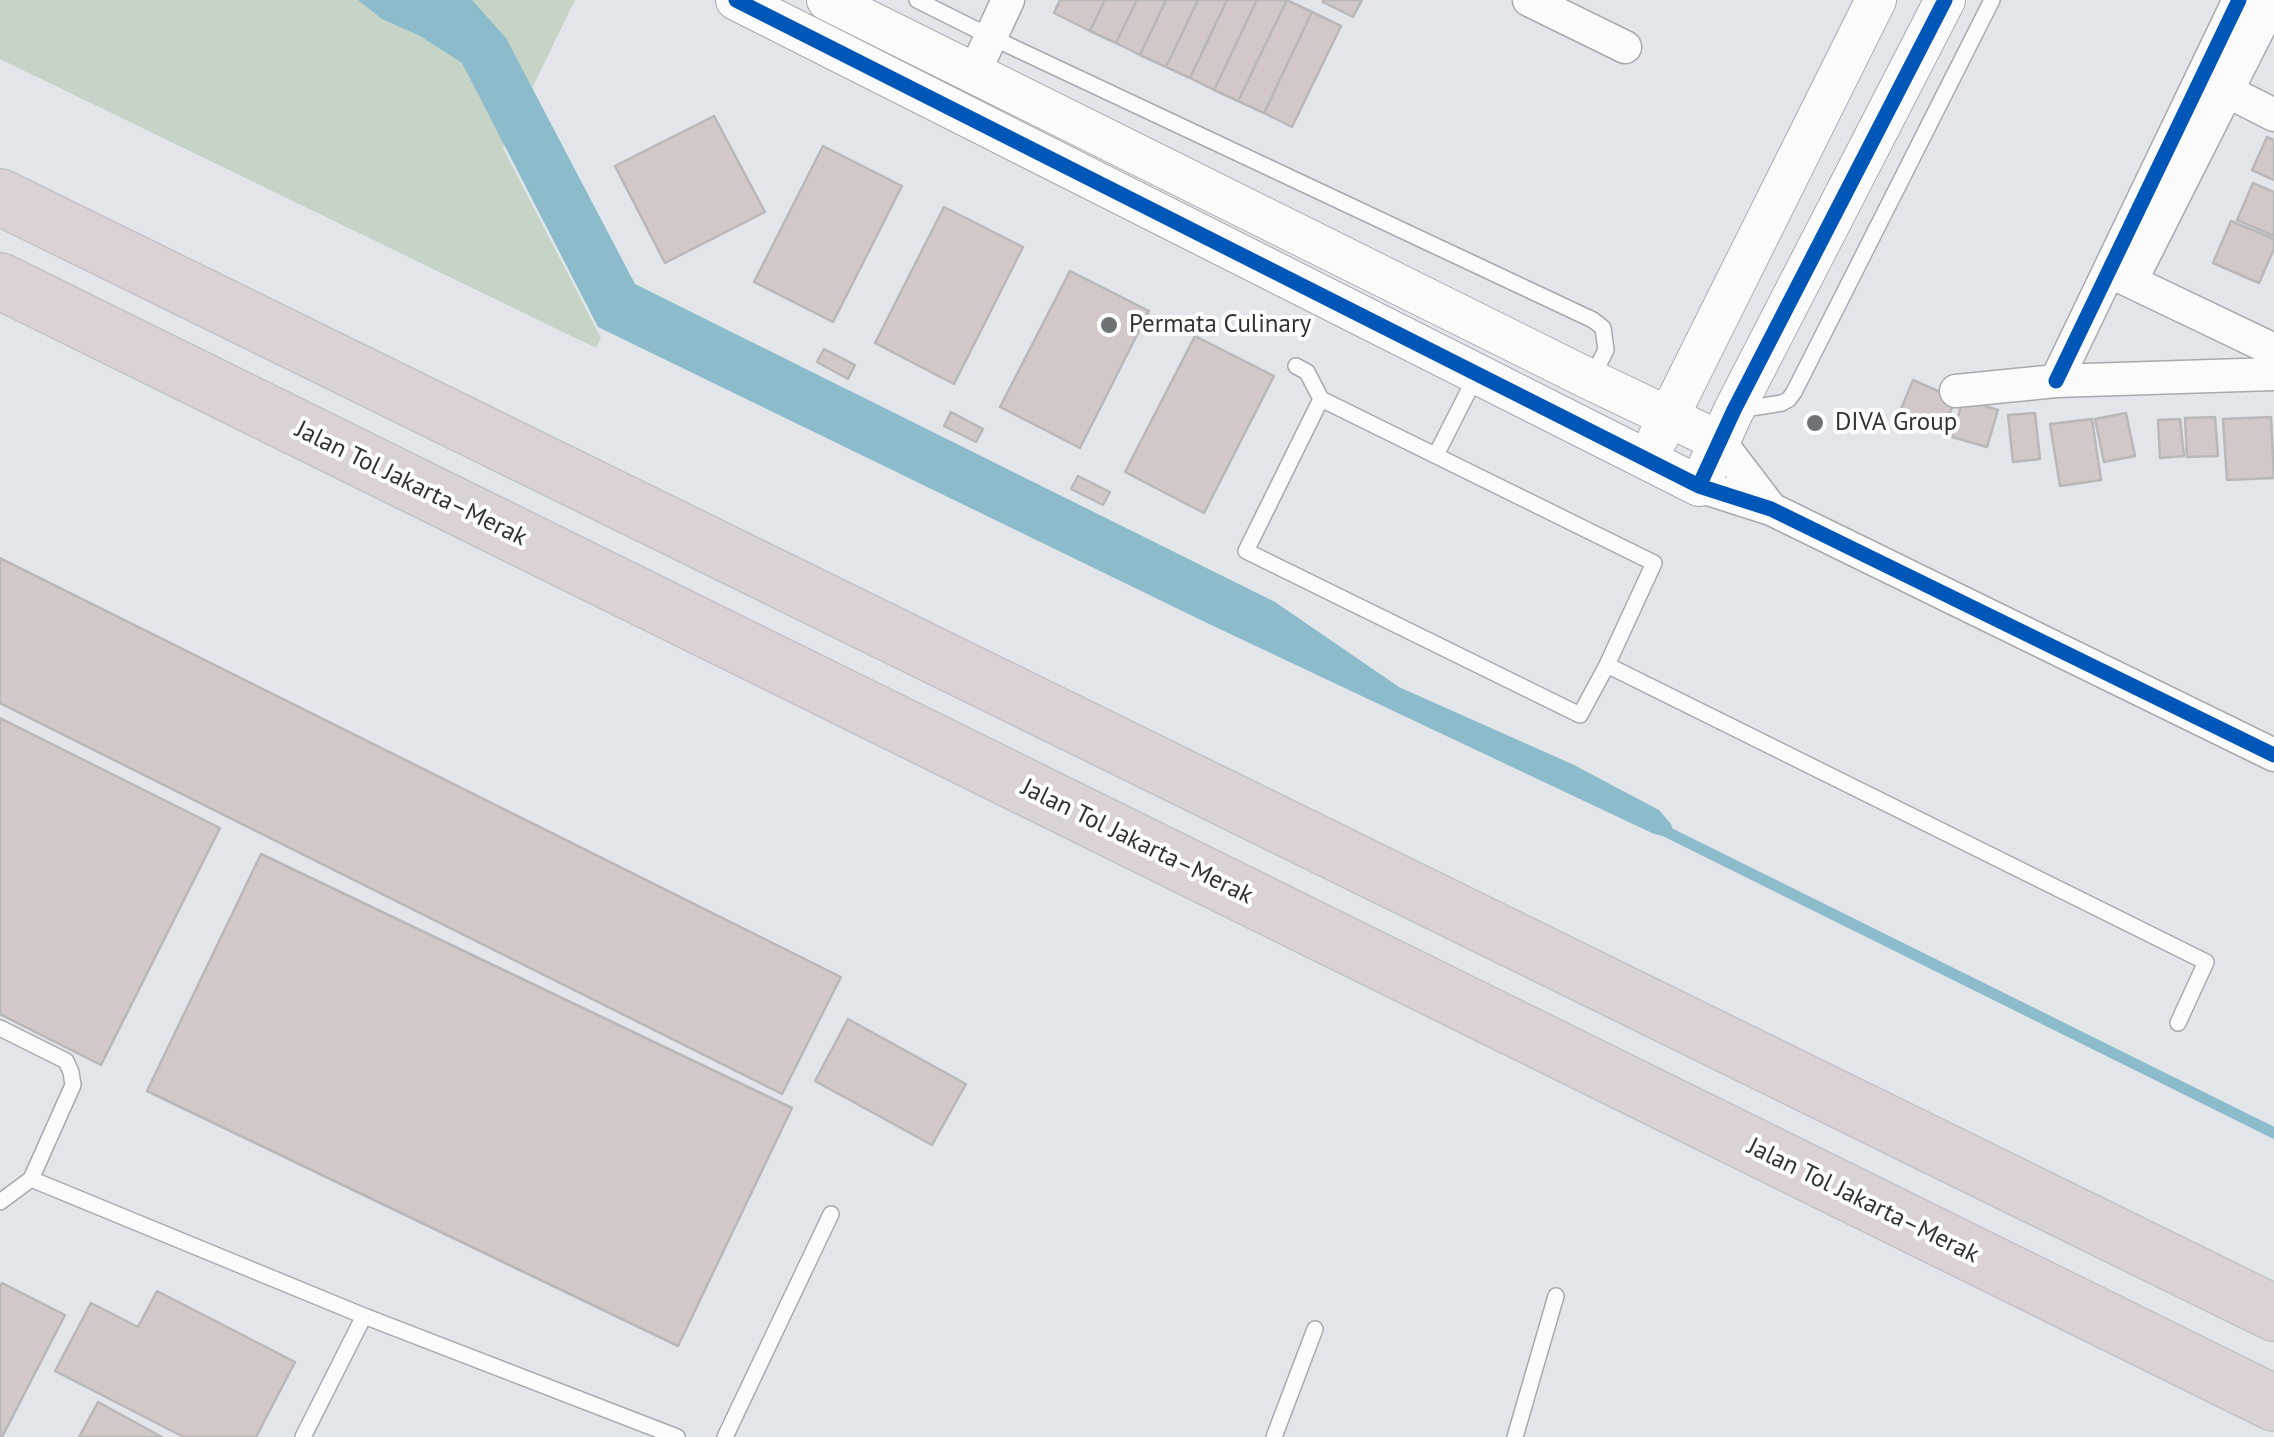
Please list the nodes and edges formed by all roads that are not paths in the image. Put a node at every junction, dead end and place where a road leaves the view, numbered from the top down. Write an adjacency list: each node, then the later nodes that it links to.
1 (736, 0): 20 (street)
2 (827, 0): 12 (street)
3 (917, 0): 12 (lane)
4 (1008, 0): 12 (street)
5 (1529, 0): 11 (street)
6 (1876, 0): 26 (street)
7 (1945, 0): 27 (street)
8 (1992, 0): 27 (lane)
9 (2239, 0): 16 (street)
10 (2273, 0): 13 (street)
11 (1625, 47)
12 (982, 55): 22 (street); 22 (lane)
13 (2227, 91): 14 (street); 16 (street)
14 (2274, 115)
15 (0, 197): 40 (highway)
16 (2120, 276): 18 (street); 23 (street)
17 (0, 281): 43 (highway, Jalan Tol Jakarta–Merak)
18 (2274, 350)
19 (1296, 366): 25 (lane)
20 (1477, 374): 28 (lane); 29 (street)
21 (2274, 374): 23 (street)
22 (1591, 380): 26 (street)
23 (2056, 381): 24 (street)
24 (1956, 391)
25 (1320, 400): 28 (lane); 32 (lane)
26 (1668, 417): 27 (street); 29 (street)
27 (1727, 426): 30 (street); 31 (street)
28 (1436, 456): 32 (lane)
29 (1647, 459): 30 (street)
30 (1699, 486): 31 (street)
31 (1771, 509): 33 (street)
32 (1607, 665): 34 (lane)
33 (2274, 755)
34 (2178, 1024)
35 (0, 1028): 36 (lane)
36 (31, 1179): 37 (lane); 41 (lane)
37 (0, 1202)
38 (831, 1214): 46 (lane)
39 (1556, 1296): 48 (lane)
40 (2274, 1312)
41 (364, 1316): 44 (lane); 45 (lane)
42 (1315, 1330): 47 (lane)
43 (2274, 1403)
44 (303, 1437)
45 (677, 1437)
46 (725, 1437)
47 (1274, 1437)
48 (1515, 1437)

